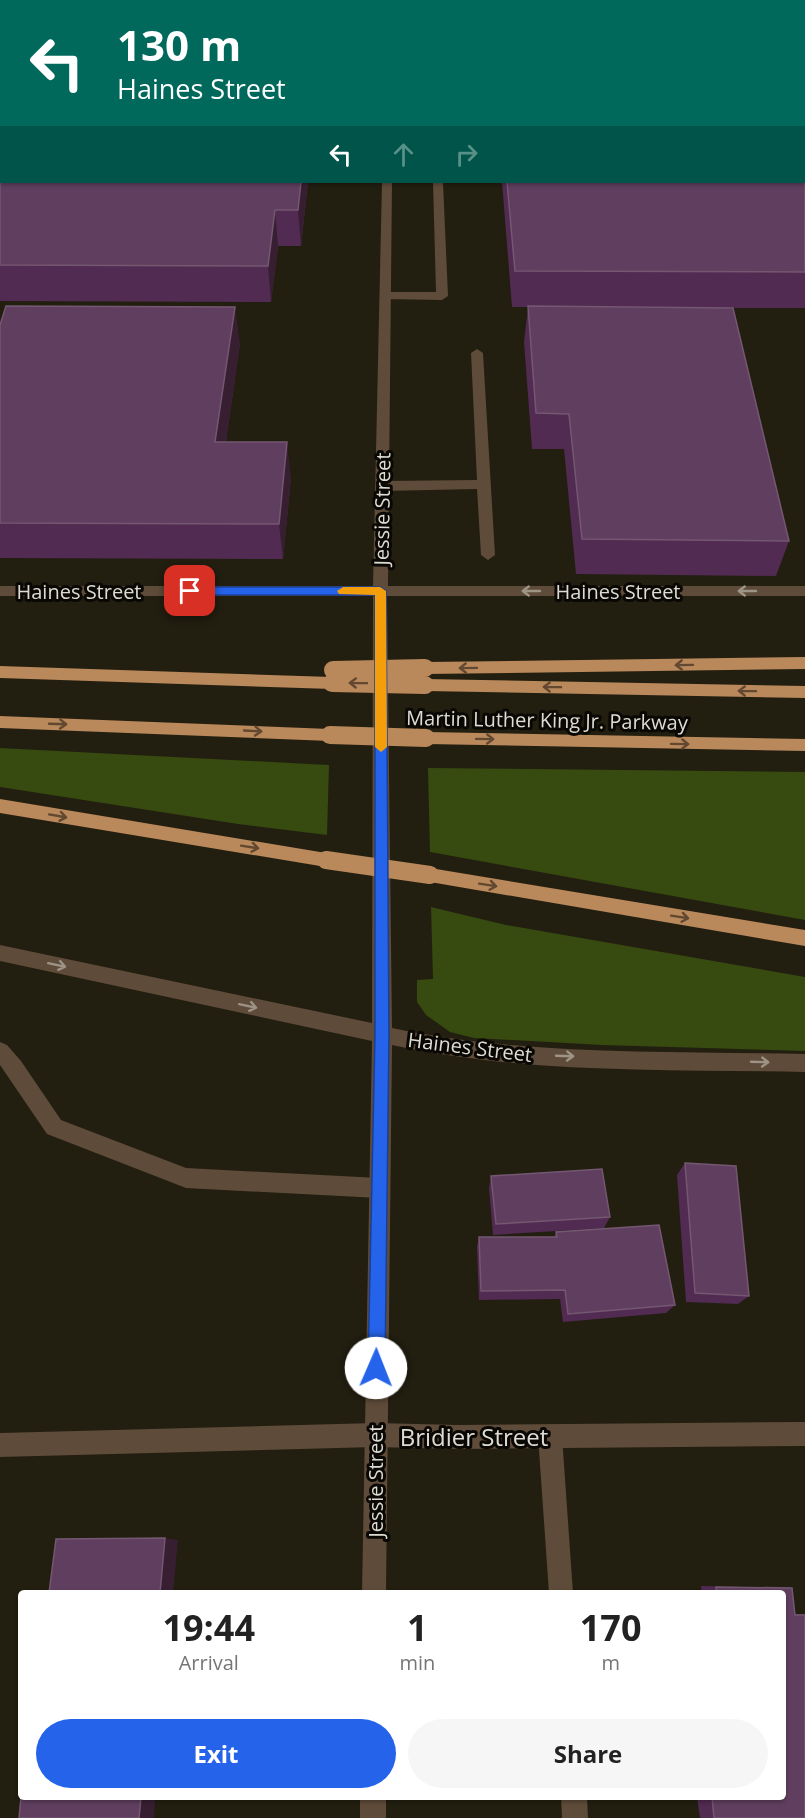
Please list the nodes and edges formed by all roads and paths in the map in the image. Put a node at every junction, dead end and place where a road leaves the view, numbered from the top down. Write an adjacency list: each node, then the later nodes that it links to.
1 (387, 183): 3 (street, Jessie Street)
2 (438, 183): 3 (street)
3 (385, 297): 6 (street, Jessie Street)
4 (477, 352): 5 (street)
5 (484, 484): 6 (street); 7 (street)
6 (382, 486): 9 (street, Jessie Street)
7 (488, 555)
8 (0, 591): 9 (street, Haines Street)
9 (380, 591): 10 (street, Haines Street, one-way to 9); 20 (street, Jessie Street)
10 (805, 591)
11 (805, 663): 13 (highway, one-way to 13)
12 (0, 672): 13 (highway, Martin Luther King Jr. Parkway, one-way to 12, bridge)
13 (425, 677): 14 (highway, Martin Luther King Jr. Parkway, one-way to 13)
14 (805, 692)
15 (0, 722): 16 (highway, Martin Luther King Jr. Parkway, one-way to 16, bridge)
16 (805, 745)
17 (0, 806): 18 (highway, one-way to 18, bridge)
18 (805, 938)
19 (0, 953): 20 (street, Haines Street, one-way to 20)
20 (382, 1035): 22 (street, Haines Street, one-way to 22); 23 (street, Jessie Street)
21 (0, 1051): 23 (street)
22 (805, 1063)
23 (379, 1188): 25 (street, Jessie Street)
24 (805, 1434): 26 (street, Bridier Street)
25 (375, 1435): 26 (street, Bridier Street); 27 (street, Bridier Street); 28 (street, Jessie Street)
26 (550, 1436): 29 (street)
27 (0, 1445)
28 (374, 1590)
29 (561, 1590)
30 (373, 1800): 32 (street)
31 (574, 1800): 33 (street)
32 (373, 1818)
33 (575, 1818)

